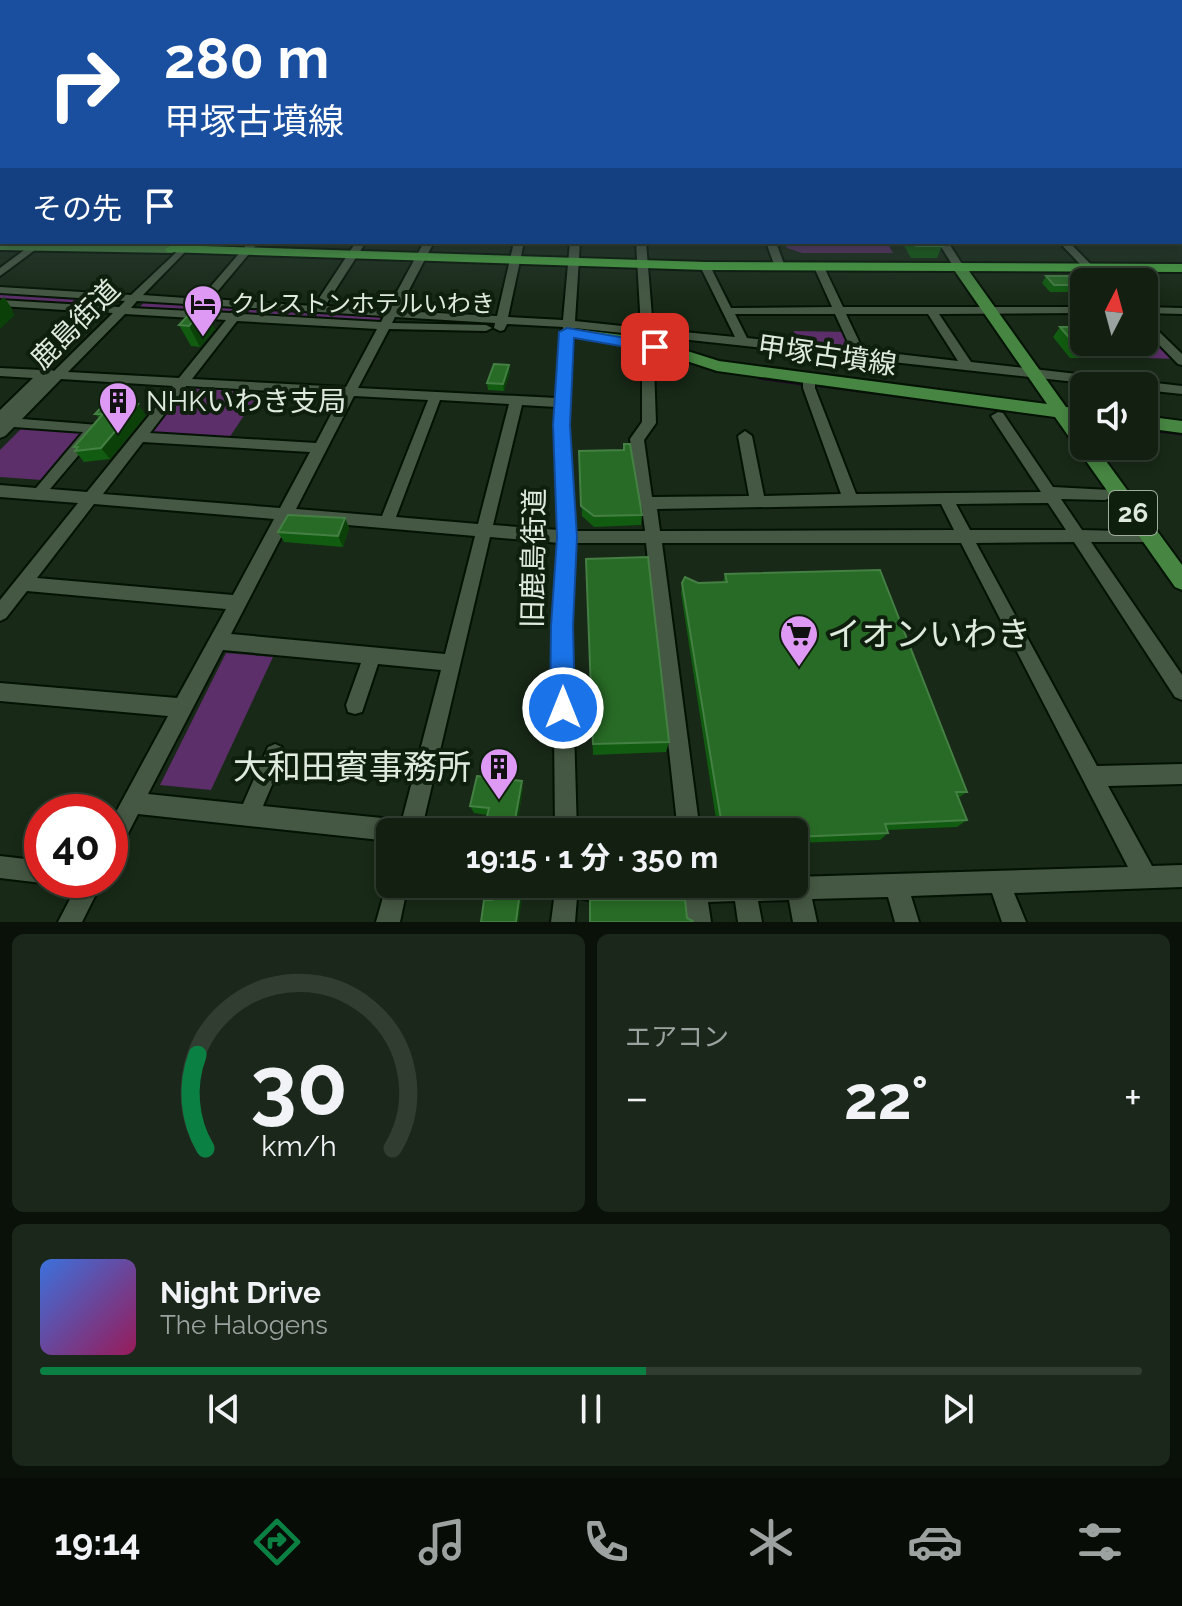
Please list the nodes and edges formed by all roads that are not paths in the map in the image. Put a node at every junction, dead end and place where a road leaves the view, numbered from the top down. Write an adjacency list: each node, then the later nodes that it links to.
1 (428, 244): 14 (street)
2 (519, 244): 15 (street)
3 (575, 244): 16 (street, 旧鹿島街道)
4 (641, 244): 17 (street)
5 (772, 244): 19 (street)
6 (944, 244): 21 (street)
7 (1066, 244): 22 (street)
8 (76, 245): 10 (main road); 12 (main road)
9 (0, 246): 12 (main road)
10 (180, 246): 11 (highway); 30 (street, 鹿島街道)
11 (252, 246): 13 (highway); 27 (street)
12 (34, 247): 25 (street)
13 (357, 249): 14 (highway); 31 (street)
14 (421, 258): 15 (highway); 34 (street)
15 (515, 262): 16 (highway); 41 (street)
16 (573, 263): 17 (highway); 43 (street, 旧鹿島街道)
17 (645, 265): 18 (highway); 44 (street)
18 (705, 266): 19 (highway); 35 (street)
19 (780, 267): 20 (highway)
20 (819, 267): 21 (highway); 36 (street)
21 (959, 267): 22 (highway); 38 (main road, 26)
22 (1090, 268)
23 (1158, 268): 24 (highway)
24 (1182, 268)
25 (0, 273)
26 (0, 290): 30 (street)
27 (205, 300): 28 (street); 30 (street)
28 (246, 302): 31 (street); 40 (street)
29 (0, 303): 30 (street)
30 (124, 303): 40 (street); 52 (street, 鹿島街道)
31 (319, 307): 34 (street)
32 (1070, 310): 38 (street)
33 (1158, 310): 39 (street)
34 (393, 311): 41 (street); 42 (street)
35 (727, 311): 36 (street); 46 (street)
36 (841, 311): 37 (street); 47 (street)
37 (932, 311): 38 (street); 49 (street)
38 (989, 311): 51 (main road, 26)
39 (1182, 311)
40 (235, 316): 42 (street); 54 (street)
41 (500, 324): 42 (street); 43 (street)
42 (385, 326): 56 (street)
43 (567, 328): 44 (main road, 甲塚古墳線); 59 (street, 旧鹿島街道)
44 (646, 337): 46 (street); 53 (main road, 甲塚古墳線); 79 (street)
45 (1158, 337): 48 (street)
46 (742, 340): 47 (street)
47 (859, 353): 49 (street)
48 (1182, 361)
49 (967, 365): 51 (street)
50 (0, 372): 52 (street)
51 (1035, 374): 55 (street); 60 (main road, 26)
52 (50, 375): 54 (street); 63 (street, 鹿島街道)
53 (809, 379): 60 (main road, 甲塚古墳線); 78 (street)
54 (182, 382): 56 (street); 69 (street)
55 (1182, 390)
56 (349, 392): 57 (street); 70 (street)
57 (435, 397): 58 (street); 82 (street)
58 (516, 402): 59 (street); 83 (street)
59 (562, 403): 87 (street, 旧鹿島街道)
60 (1060, 412): 61 (main road, 甲塚古墳線); 65 (main road, 26)
61 (1070, 413)
62 (998, 416): 75 (street)
63 (4, 421): 67 (street, 鹿島街道); 72 (street)
64 (1158, 425): 66 (main road)
65 (1070, 426)
66 (1180, 430)
67 (0, 433)
68 (745, 436): 80 (street)
69 (139, 437): 70 (street); 76 (street)
70 (319, 448): 81 (street)
71 (1095, 460): 86 (main road, 26)
72 (43, 488)
73 (0, 491): 76 (street)
74 (1105, 494): 75 (street)
75 (1050, 495): 77 (street); 85 (street)
76 (91, 498): 81 (street); 90 (street)
77 (946, 500): 78 (street); 84 (street)
78 (851, 501): 80 (street)
79 (649, 503): 80 (street); 88 (street)
80 (758, 503)
81 (283, 514): 82 (street); 91 (street)
82 (387, 522): 83 (street)
83 (482, 531): 87 (street); 95 (street)
84 (966, 536): 85 (street); 88 (street); 102 (street)
85 (1076, 536): 86 (street); 96 (street)
86 (1150, 536): 89 (main road, 26)
87 (567, 537): 88 (street); 106 (street, 旧鹿島街道)
88 (655, 538): 107 (street)
89 (1179, 573)
90 (23, 584): 91 (street); 92 (street)
91 (237, 603): 93 (street)
92 (0, 613)
93 (217, 641): 94 (street); 99 (street)
94 (372, 656): 95 (street); 98 (street)
95 (453, 663): 105 (street)
96 (1182, 691)
97 (0, 692): 99 (street)
98 (355, 705)
99 (180, 708): 103 (street)
100 (275, 754): 105 (street)
101 (1182, 774): 102 (street)
102 (1092, 776): 110 (street)
103 (132, 803): 104 (street); 105 (street)
104 (128, 811)
105 (249, 815)
106 (566, 818)
107 (687, 818)
108 (0, 867): 109 (street)
109 (24, 870)
110 (1145, 876): 111 (street); 112 (street)
111 (1182, 876)
112 (999, 883): 113 (street); 128 (street)
113 (897, 887): 114 (street); 127 (street)
114 (808, 889)
115 (83, 898): 121 (street)
116 (394, 898): 122 (street)
117 (567, 898): 123 (street)
118 (697, 898): 124 (street)
119 (746, 898): 125 (street)
120 (800, 898): 126 (street)
121 (70, 922)
122 (388, 922)
123 (563, 922)
124 (699, 922)
125 (750, 922)
126 (805, 922)
127 (907, 922)
128 (1014, 922)

